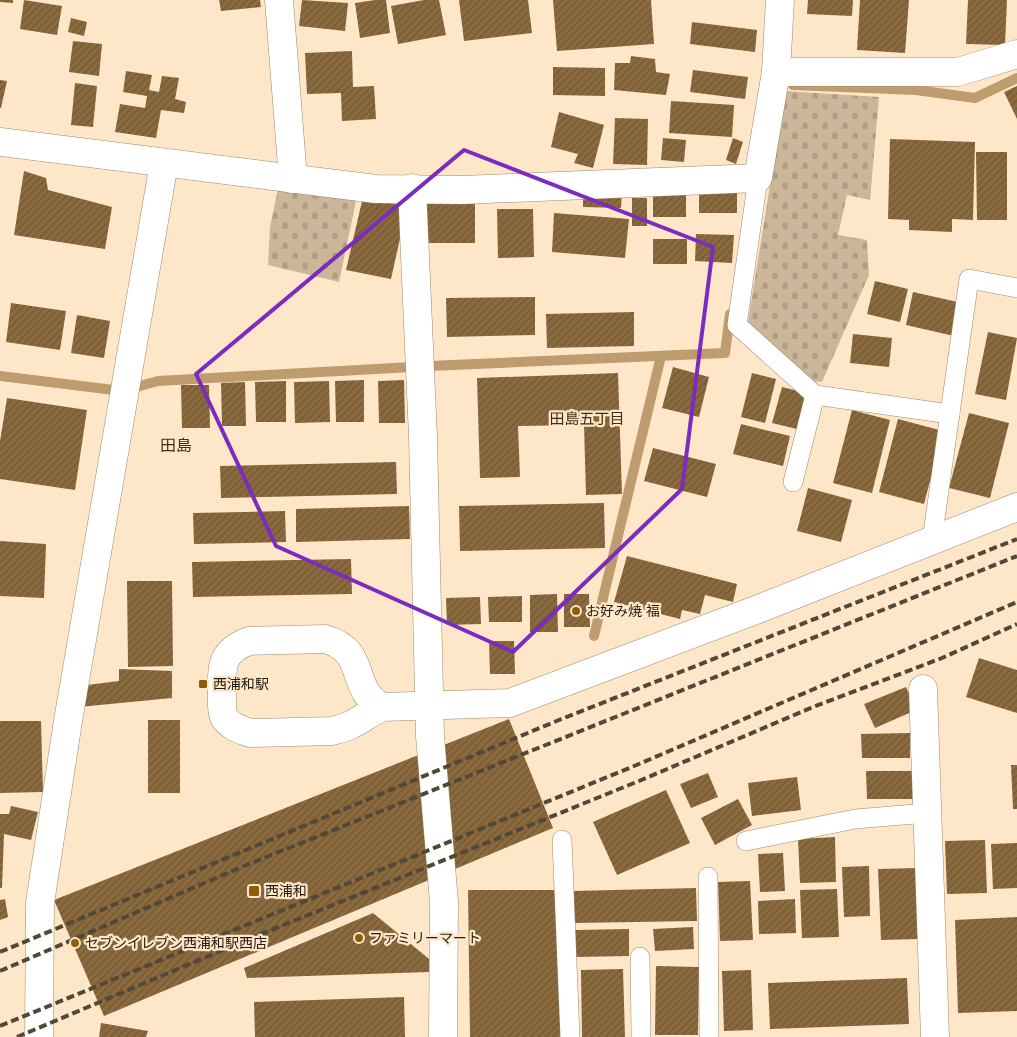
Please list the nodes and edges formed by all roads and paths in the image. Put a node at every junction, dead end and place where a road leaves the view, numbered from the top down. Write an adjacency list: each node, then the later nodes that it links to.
1 (279, 0): 8 (street)
2 (780, 0): 4 (street)
3 (1017, 54): 4 (street)
4 (776, 72): 7 (street)
5 (0, 142): 6 (street)
6 (164, 163): 8 (street); 24 (street)
7 (758, 178): 9 (street); 11 (lane)
8 (293, 179): 9 (street)
9 (412, 188): 18 (street)
10 (1017, 288): 12 (lane)
11 (815, 394): 12 (lane); 13 (lane)
12 (950, 414): 15 (lane)
13 (793, 482)
14 (1017, 507): 15 (street)
15 (932, 540): 18 (street)
16 (922, 689): 19 (street)
17 (382, 707): 17 (street); 18 (street)
18 (429, 707): 25 (street)
19 (927, 814): 21 (lane); 29 (street)
20 (562, 840): 26 (lane)
21 (746, 842)
22 (708, 877): 28 (lane)
23 (640, 958): 27 (lane)
24 (38, 1037)
25 (443, 1037)
26 (570, 1037)
27 (641, 1037)
28 (709, 1037)
29 (935, 1037)

